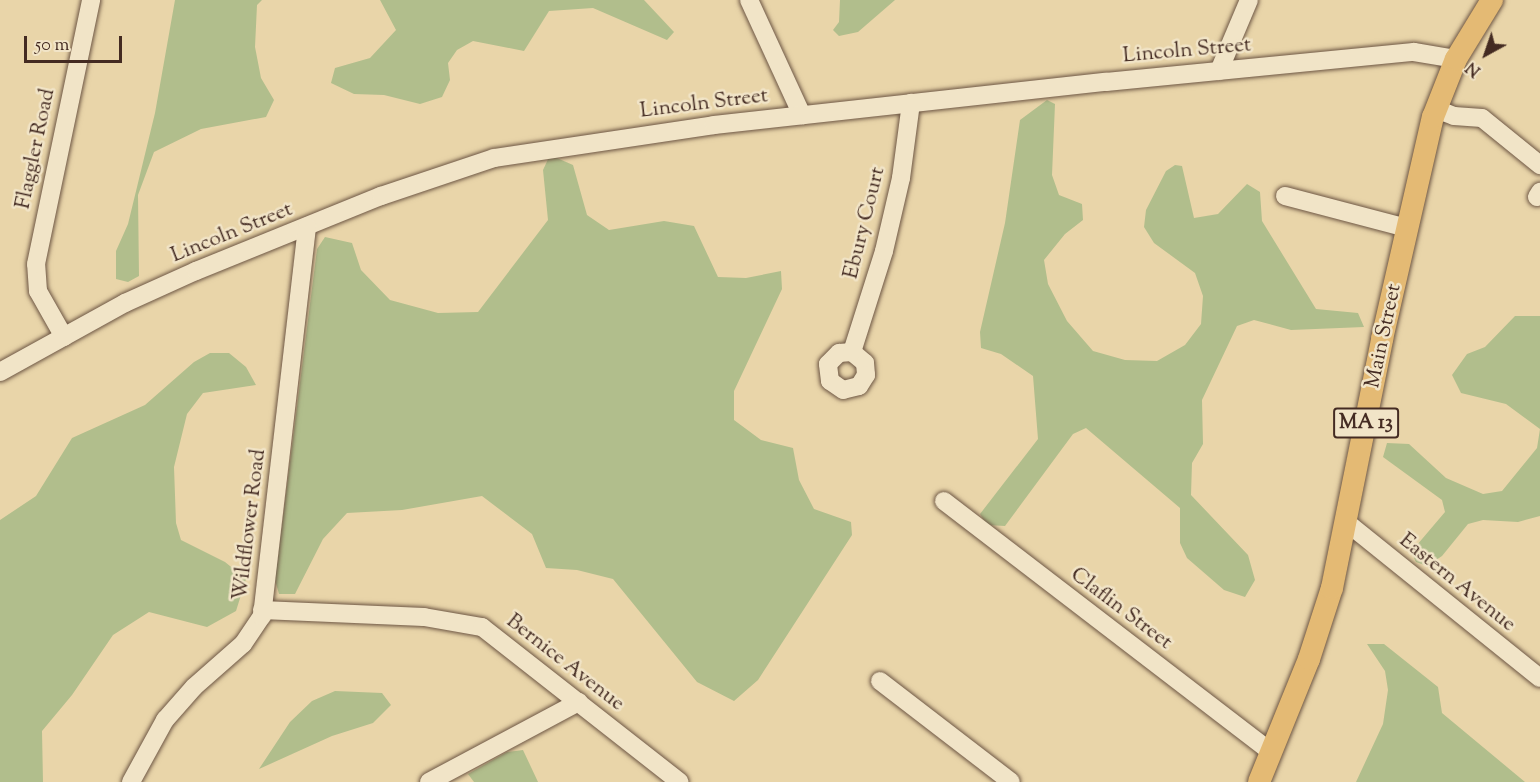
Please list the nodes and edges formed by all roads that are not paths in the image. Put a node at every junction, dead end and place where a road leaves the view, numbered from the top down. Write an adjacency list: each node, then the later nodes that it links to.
1 (91, 0): 14 (street, Flaggler Road)
2 (749, 0): 9 (street)
3 (1249, 0): 6 (street)
4 (1492, 0): 5 (main road, Main Street / MA 13)
5 (1456, 59): 6 (street, Lincoln Street); 8 (main road, Main Street / MA 13)
6 (1219, 71): 7 (street, Lincoln Street)
7 (910, 103): 9 (street, Lincoln Street); 15 (street, Ebury Court)
8 (1436, 109): 10 (street); 13 (main road, Main Street / MA 13)
9 (802, 115): 12 (street, Lincoln Street)
10 (1540, 165)
11 (1285, 196): 13 (street)
12 (308, 227): 14 (street, Lincoln Street); 19 (street, Wildflower Road)
13 (1407, 228): 18 (main road, Main Street / MA 13)
14 (64, 337): 16 (street, Lincoln Street)
15 (852, 352)
16 (0, 372)
17 (944, 501): 23 (street, Claflin Street)
18 (1347, 522): 20 (street, Eastern Avenue); 23 (main road, Main Street / MA 13)
19 (262, 610): 22 (street, Bernice Avenue); 24 (street, Wildflower Road)
20 (1540, 678)
21 (880, 681): 27 (street)
22 (579, 702): 25 (street); 26 (street, Bernice Avenue)
23 (1271, 752): 28 (main road, Main Street / MA 13)
24 (131, 782)
25 (429, 782)
26 (680, 782)
27 (1011, 782)
28 (1259, 782)

